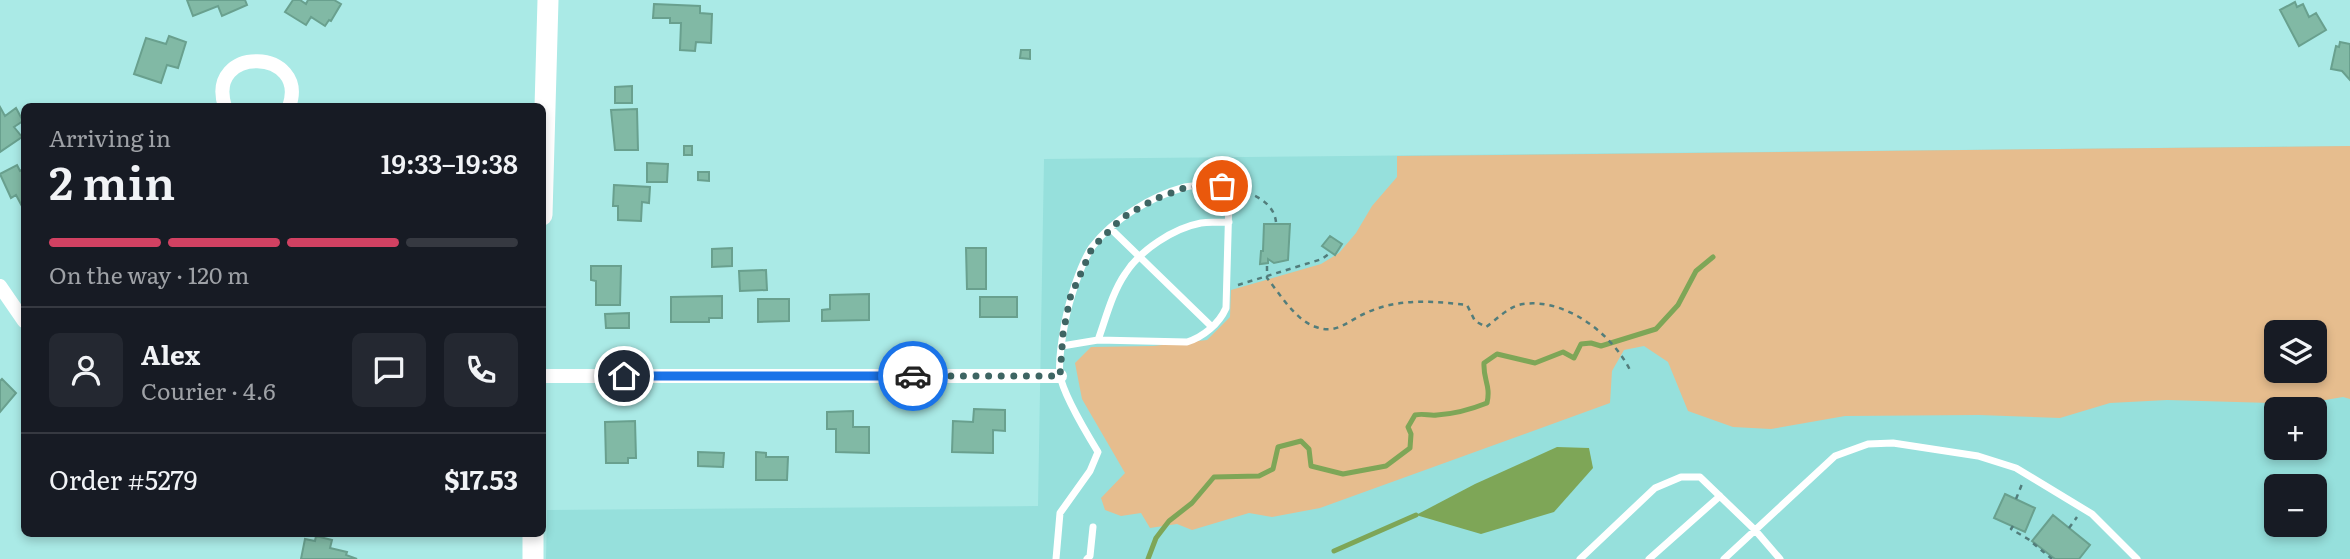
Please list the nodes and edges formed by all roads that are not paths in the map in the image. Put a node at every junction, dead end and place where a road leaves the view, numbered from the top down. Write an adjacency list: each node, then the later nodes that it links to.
1 (548, 0): 4 (street)
2 (224, 103): 3 (street)
3 (290, 103)
4 (545, 103)
5 (1229, 222): 6 (lane); 7 (lane); 10 (lane)
6 (1111, 229): 7 (lane); 12 (lane)
7 (1140, 257): 10 (lane); 11 (lane)
8 (0, 286): 9 (street)
9 (21, 317)
10 (1212, 327): 11 (lane)
11 (1098, 340): 12 (lane)
12 (1062, 346): 14 (lane)
13 (546, 376): 14 (street)
14 (1060, 376): 20 (lane)
15 (1720, 496): 17 (lane); 22 (lane); 23 (lane)
16 (1094, 527): 21 (lane)
17 (1755, 530): 24 (lane); 25 (lane); 26 (lane)
18 (533, 537): 19 (street)
19 (533, 559)
20 (1056, 559)
21 (1087, 559)
22 (1580, 559)
23 (1649, 559)
24 (1724, 559)
25 (1780, 559)
26 (2137, 559)

